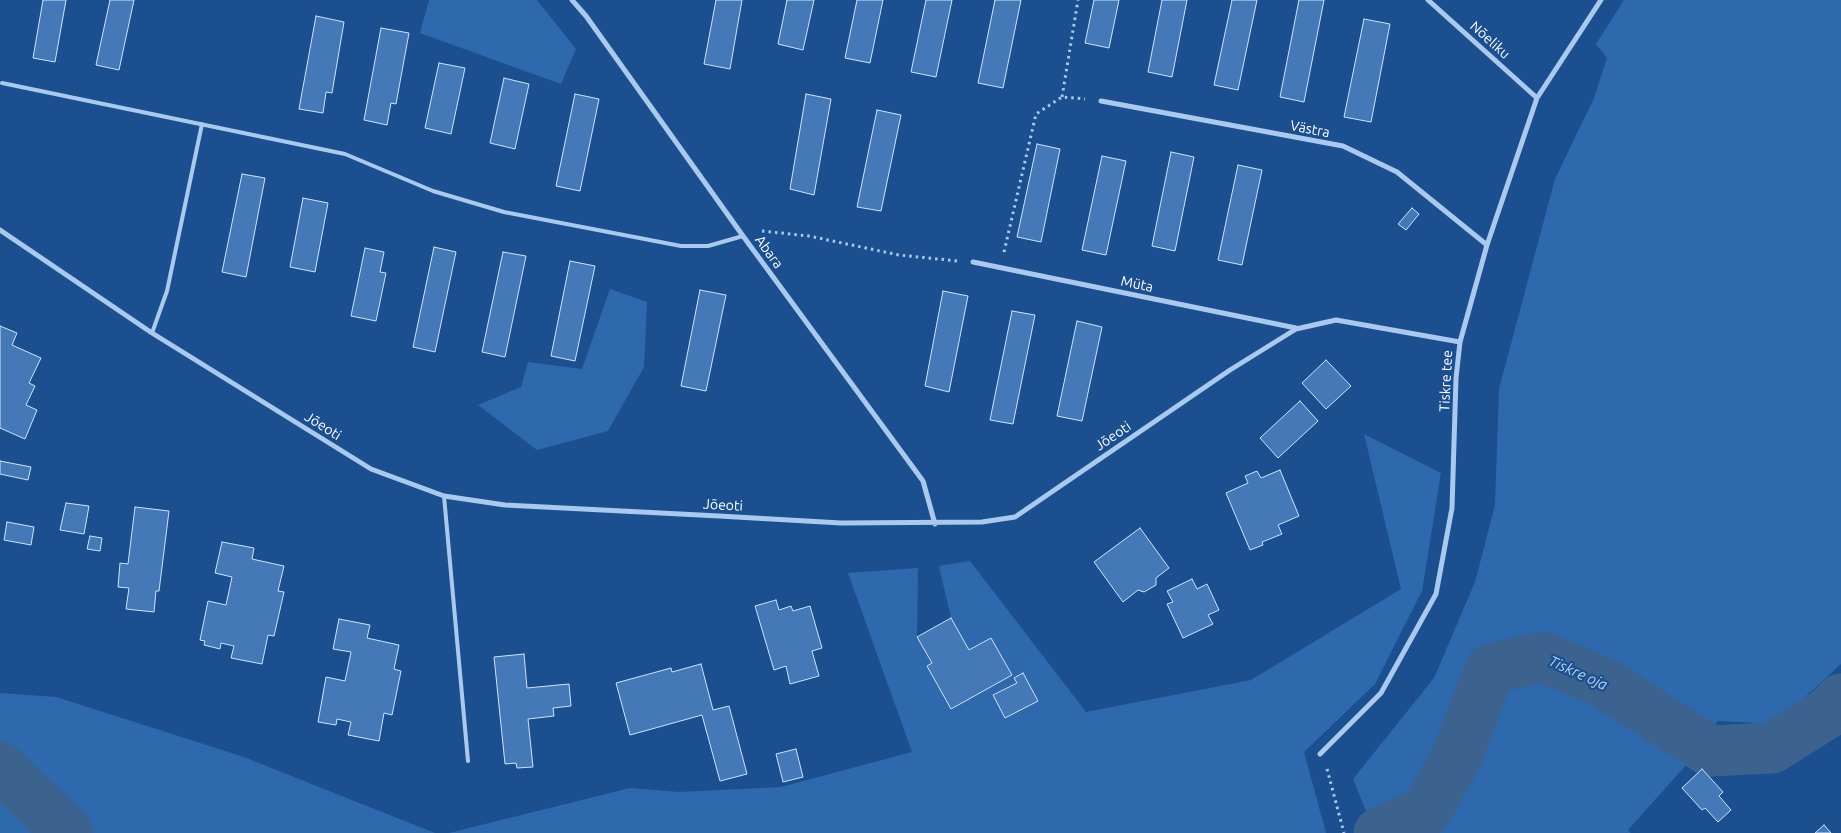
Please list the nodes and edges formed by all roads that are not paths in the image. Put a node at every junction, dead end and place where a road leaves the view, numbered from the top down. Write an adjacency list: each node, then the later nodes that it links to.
1 (572, 0): 9 (street, Abara)
2 (1428, 0): 5 (street, Nõeliku)
3 (1601, 0): 5 (street, Tiskre tee)
4 (2, 83): 7 (lane)
5 (1537, 98): 10 (street, Tiskre tee)
6 (1101, 101): 10 (street, Västra)
7 (202, 124): 9 (lane); 13 (lane)
8 (0, 230): 13 (street, Jõeoti)
9 (743, 236): 16 (street, Abara)
10 (1487, 245): 14 (street, Tiskre tee)
11 (973, 262): 12 (street, Müta)
12 (1296, 329): 14 (street, Jõeoti); 16 (street, Jõeoti)
13 (152, 333): 15 (street, Jõeoti)
14 (1460, 342): 17 (street, Tiskre tee)
15 (444, 496): 16 (street, Jõeoti); 18 (lane)
16 (935, 524)
17 (1320, 754)
18 (468, 761)

